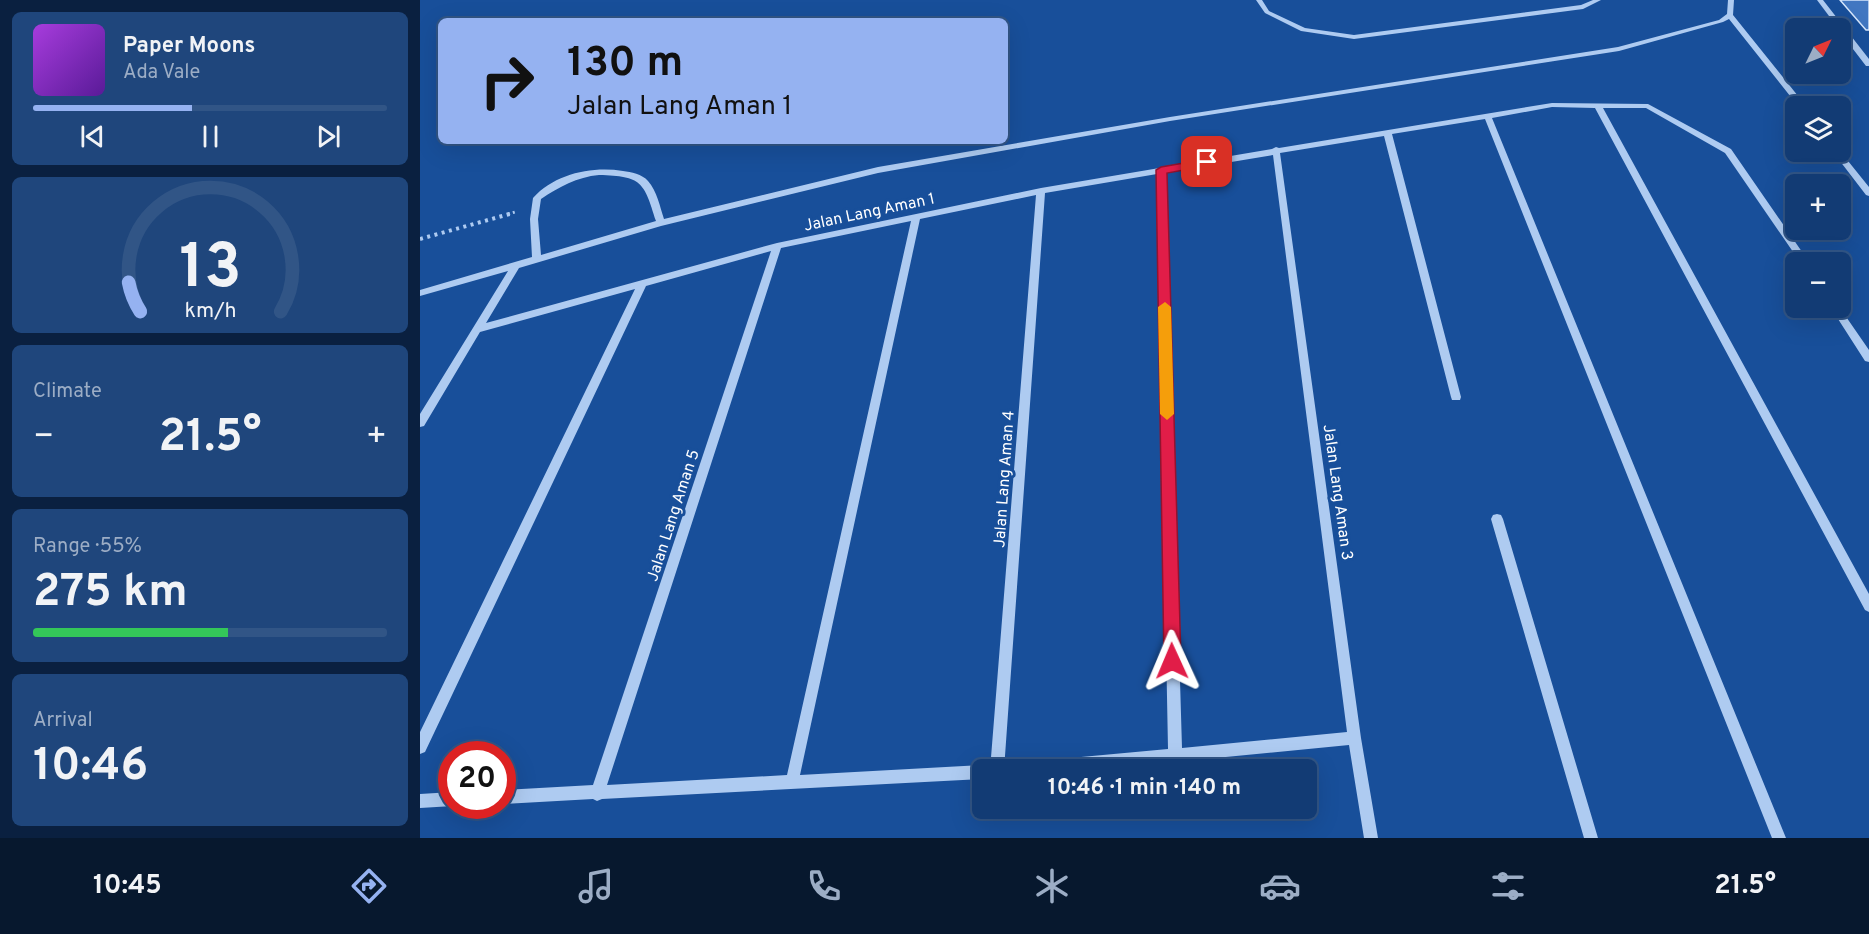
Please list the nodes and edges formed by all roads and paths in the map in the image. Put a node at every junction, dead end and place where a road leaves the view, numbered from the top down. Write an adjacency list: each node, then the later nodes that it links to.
1 (1259, 0): 2 (street)
2 (1598, 0)
3 (1731, 0): 5 (street)
4 (1820, 0): 6 (street)
5 (1730, 15): 7 (street); 18 (street)
6 (1869, 64)
7 (1794, 96)
8 (1598, 106): 9 (street, Jalan Lang Aman 1); 21 (street, Jalan Lang Aman 1); 32 (street)
9 (1487, 115): 10 (street, Jalan Lang Aman 1); 46 (street)
10 (1387, 132): 11 (street, Jalan Lang Aman 1); 29 (street)
11 (1276, 150): 13 (street, Jalan Lang Aman 1); 33 (street, Jalan Lang Aman 3)
12 (1845, 162): 15 (street)
13 (1161, 170): 14 (street, Jalan Lang Aman 1); 35 (street)
14 (1041, 191): 17 (street, Jalan Lang Aman 1); 36 (street, Jalan Lang Aman 4)
15 (1869, 193)
16 (536, 206): 18 (street); 19 (path); 22 (street)
17 (916, 217): 20 (street, Jalan Lang Aman 1); 39 (street)
18 (661, 222): 22 (street)
19 (420, 239)
20 (777, 246): 24 (street, Jalan Lang Aman 1); 40 (street, Jalan Lang Aman 5)
21 (1797, 252)
22 (537, 259): 23 (street)
23 (516, 265): 25 (street); 27 (street)
24 (642, 284): 27 (street, Jalan Lang Aman 1); 34 (street)
25 (420, 293)
26 (1842, 318): 28 (street)
27 (476, 330): 30 (street)
28 (1869, 358)
29 (1456, 397)
30 (420, 423)
31 (1497, 519): 45 (street)
32 (1869, 606)
33 (1354, 738): 35 (street); 44 (street, Jalan Lang Aman 3)
34 (420, 747)
35 (1174, 754): 37 (street)
36 (998, 759)
37 (1124, 759)
38 (972, 773): 39 (street)
39 (792, 782): 40 (street)
40 (597, 794): 41 (street)
41 (516, 797)
42 (438, 800): 43 (street)
43 (420, 801)
44 (1371, 838)
45 (1590, 838)
46 (1779, 838)

